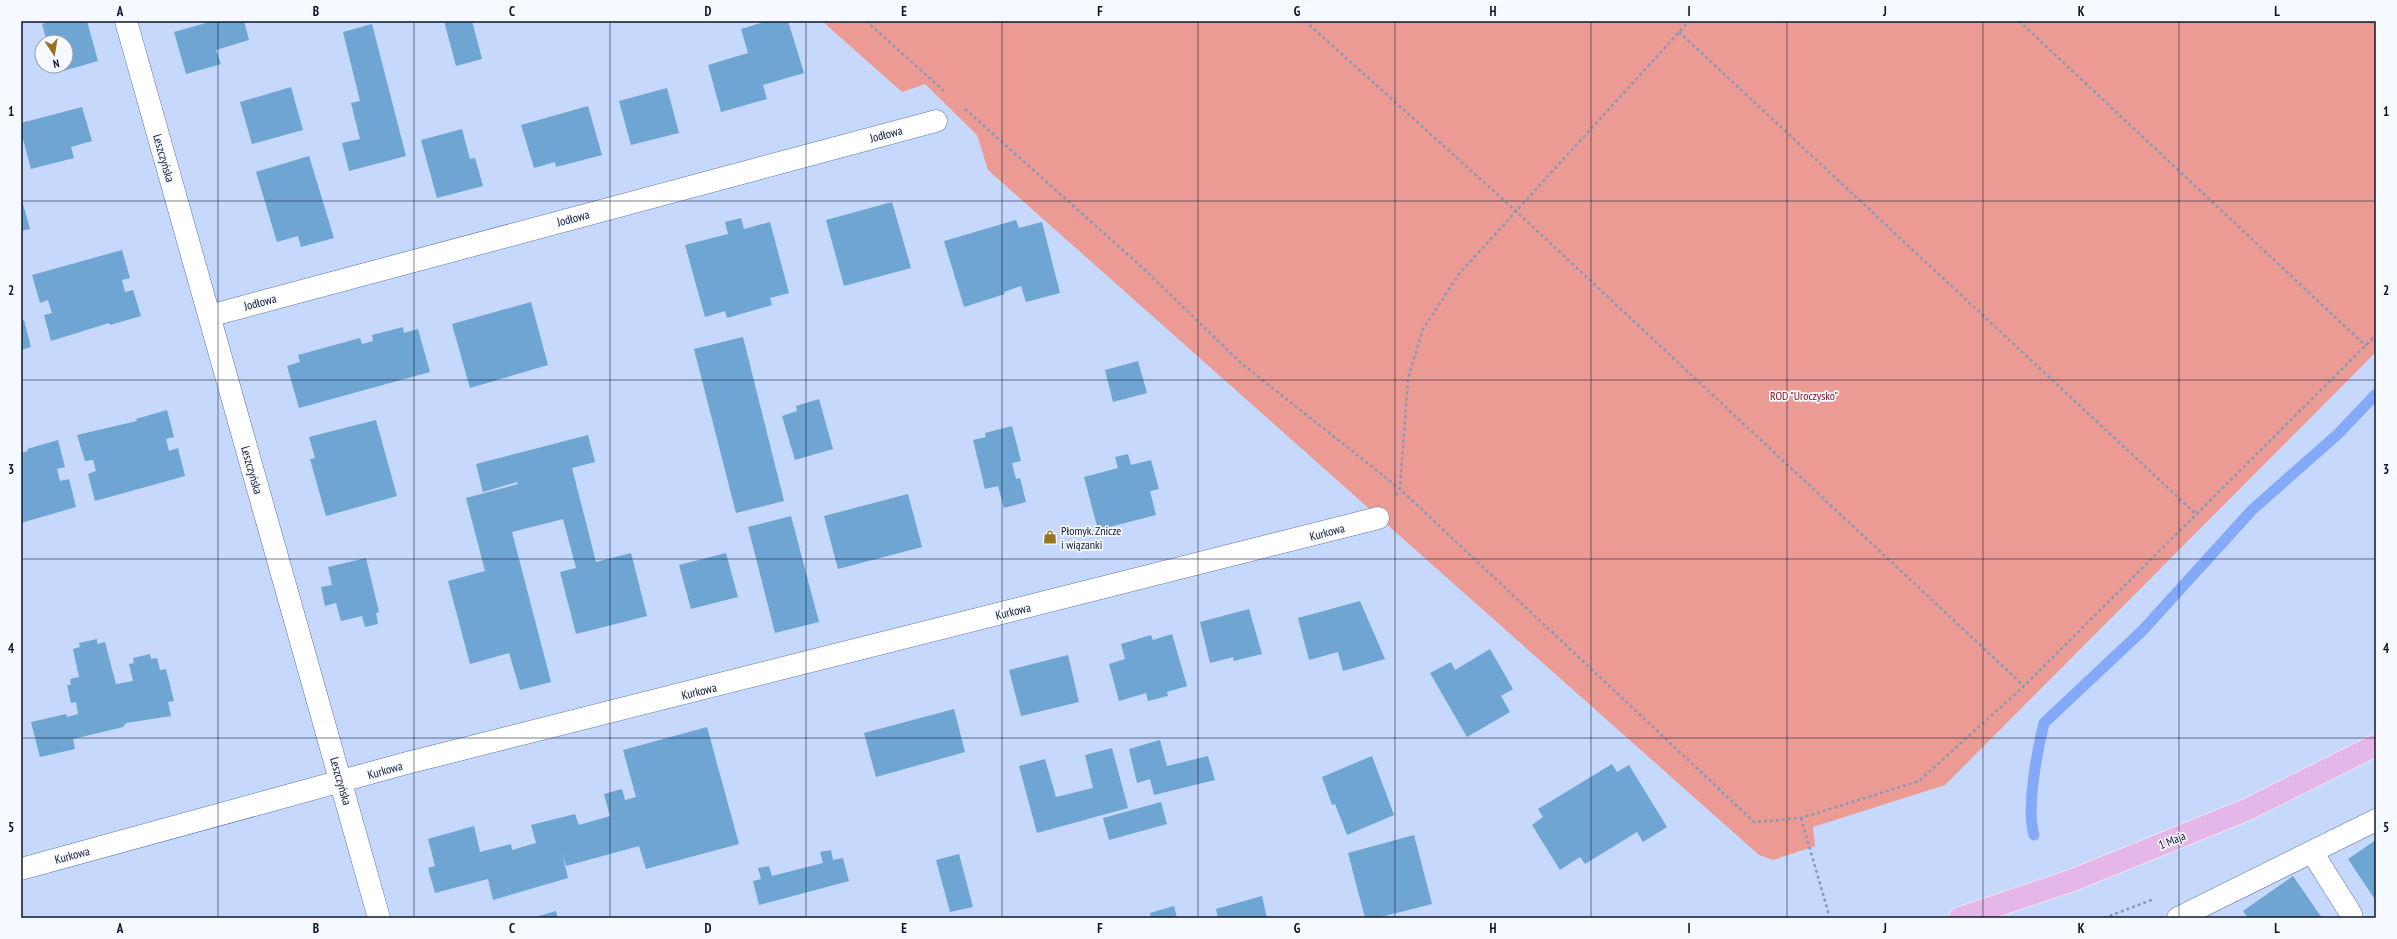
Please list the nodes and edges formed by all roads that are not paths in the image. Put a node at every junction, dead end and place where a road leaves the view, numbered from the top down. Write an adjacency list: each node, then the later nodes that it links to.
1 (126, 21): 3 (street, Leszczyńska)
2 (936, 121): 3 (street, Jodłowa)
3 (209, 316): 6 (street, Leszczyńska)
4 (1378, 518): 6 (street, Kurkowa)
5 (2376, 745): 13 (main road, 1 Maja)
6 (341, 782): 9 (street, Kurkowa); 12 (street, Leszczyńska)
7 (2376, 820): 8 (street)
8 (2312, 852): 10 (street); 11 (street)
9 (21, 869)
10 (2212, 911): 14 (street)
11 (2351, 914)
12 (379, 918)
13 (1960, 918)
14 (2178, 918)

